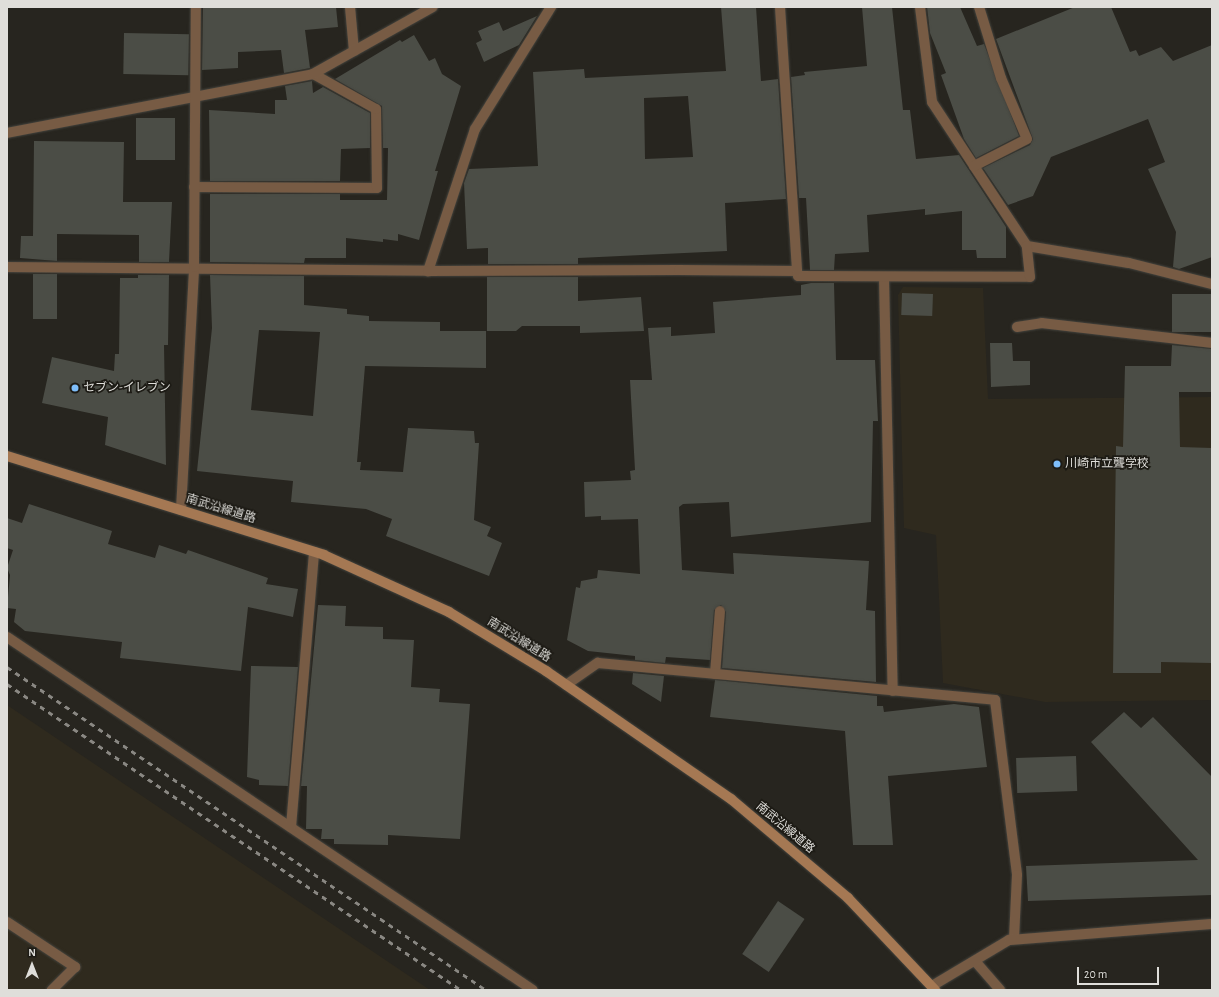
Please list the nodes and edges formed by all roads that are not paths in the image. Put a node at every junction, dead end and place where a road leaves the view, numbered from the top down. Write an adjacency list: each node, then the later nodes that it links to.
1 (196, 7): 10 (street)
2 (350, 7): 8 (street)
3 (433, 7): 8 (street)
4 (551, 7): 17 (street)
5 (780, 7): 18 (street)
6 (920, 7): 12 (street)
7 (979, 7): 12 (street)
8 (354, 51): 9 (street)
9 (313, 74): 10 (street); 13 (street)
10 (196, 94): 11 (street); 13 (street)
11 (7, 133)
12 (974, 166): 14 (street)
13 (194, 187): 16 (street)
14 (1027, 246): 19 (street); 20 (street)
15 (7, 267): 16 (street)
16 (194, 267): 17 (street); 24 (street)
17 (428, 271): 18 (street)
18 (797, 271): 19 (street)
19 (884, 277): 30 (street)
20 (1212, 284)
21 (1017, 327): 22 (street)
22 (1212, 343)
23 (7, 456): 24 (street, 南武沿線道路)
24 (181, 510): 25 (street, 南武沿線道路)
25 (314, 552): 29 (street, 南武沿線道路); 31 (street)
26 (720, 611): 28 (street)
27 (7, 637): 31 (street)
28 (715, 674): 29 (street); 30 (street)
29 (566, 685): 36 (street, 南武沿線道路)
30 (893, 691): 34 (street)
31 (291, 827): 38 (street)
32 (7, 922): 37 (street)
33 (1212, 924): 34 (street)
34 (1014, 939): 35 (street)
35 (975, 961): 36 (street); 39 (street)
36 (933, 988)
37 (52, 990)
38 (533, 990)
39 (1000, 990)

